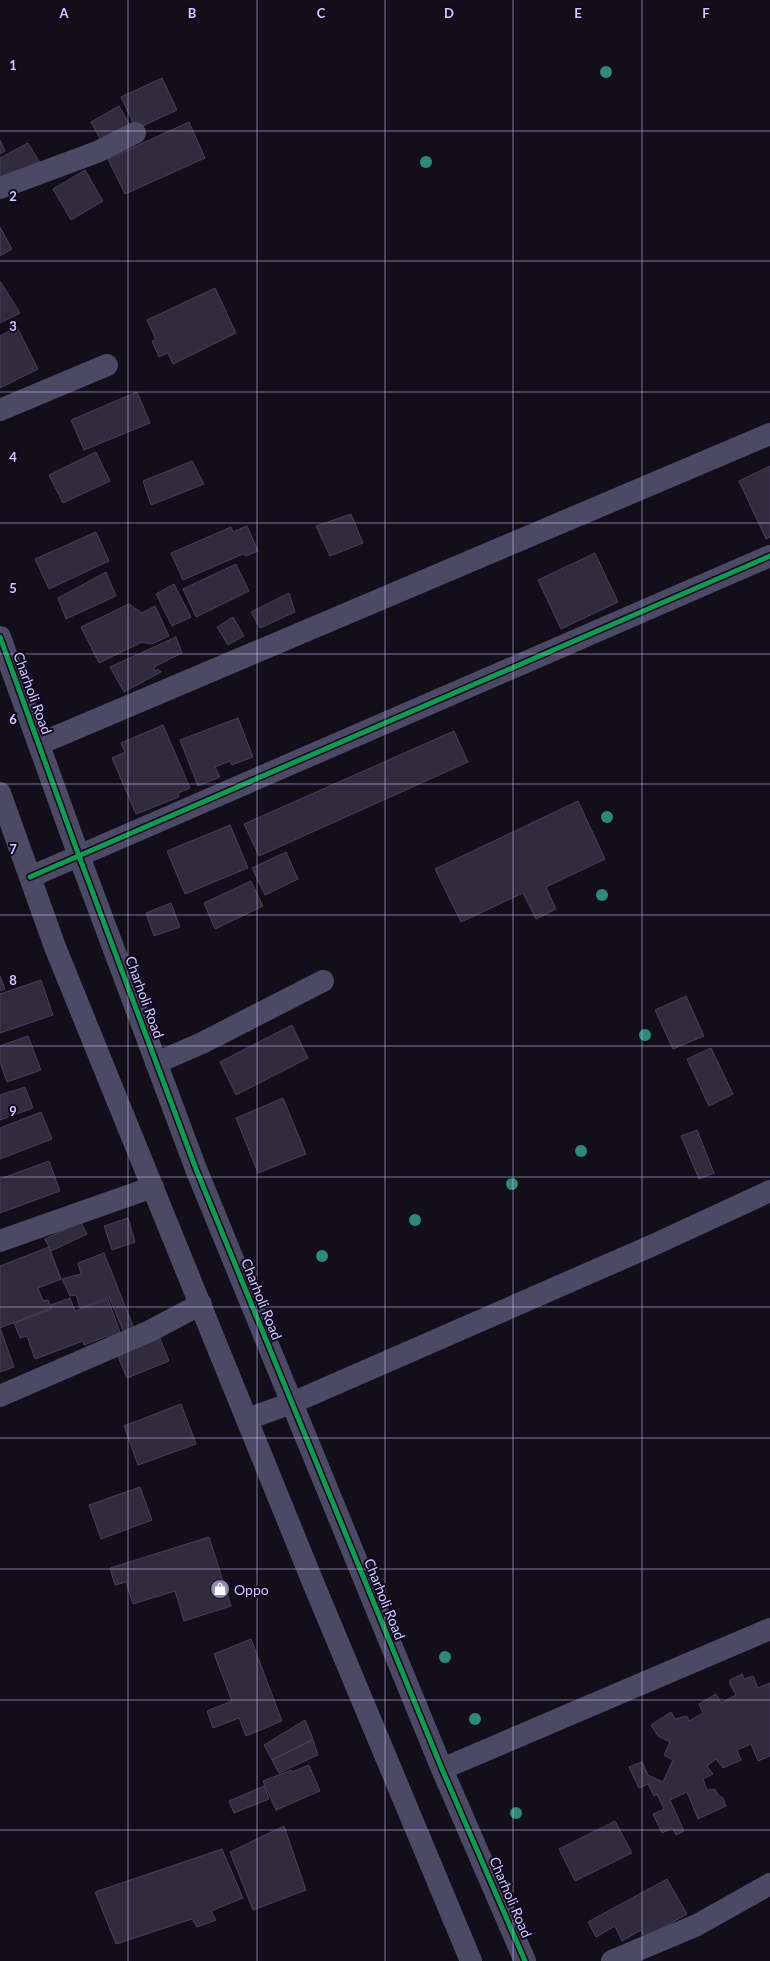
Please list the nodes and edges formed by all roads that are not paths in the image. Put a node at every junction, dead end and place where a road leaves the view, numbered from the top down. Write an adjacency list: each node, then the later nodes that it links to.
1 (135, 133): 2 (street)
2 (0, 188)
3 (107, 365): 4 (street)
4 (0, 410)
5 (770, 434): 8 (street)
6 (770, 556): 10 (street)
7 (0, 637): 8 (street, Charholi Road)
8 (39, 744): 10 (street, Charholi Road)
9 (0, 792): 11 (street)
10 (79, 856): 11 (street); 13 (street, Charholi Road)
11 (30, 877): 14 (street)
12 (323, 981): 13 (street)
13 (156, 1063): 19 (street, Charholi Road)
14 (153, 1187): 16 (street); 17 (street)
15 (770, 1191): 19 (street)
16 (0, 1241)
17 (201, 1304): 18 (street); 20 (street)
18 (0, 1396)
19 (292, 1403): 20 (street); 22 (street, Charholi Road)
20 (247, 1419): 24 (street)
21 (770, 1629): 22 (street)
22 (442, 1769): 25 (street, Charholi Road)
23 (770, 1884): 26 (street)
24 (471, 1961)
25 (525, 1961)
26 (612, 1961)

